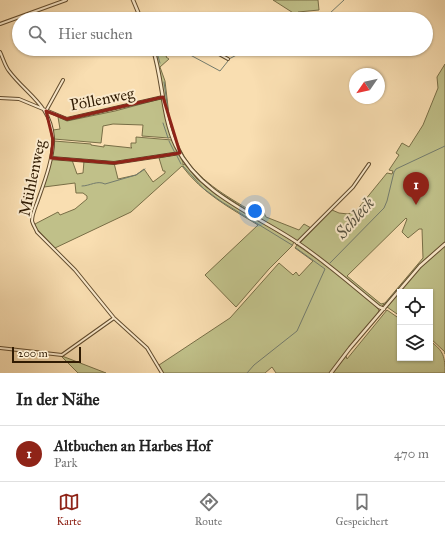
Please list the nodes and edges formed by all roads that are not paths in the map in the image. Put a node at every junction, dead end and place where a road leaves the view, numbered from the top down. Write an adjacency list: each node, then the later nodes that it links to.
1 (66, 0): 3 (street)
2 (133, 0): 4 (street)
3 (33, 12)
4 (138, 12)
5 (12, 20): 6 (street)
6 (0, 24)
7 (0, 52): 14 (street, Mühlenweg)
8 (155, 56): 12 (street)
9 (223, 56): 10 (street)
10 (228, 59)
11 (63, 80): 14 (street, Pöllenweg)
12 (164, 97): 14 (street, Pöllenweg); 15 (street)
13 (0, 98): 14 (street, Pöllenweg)
14 (46, 111): 16 (street, Mühlenweg)
15 (180, 153): 16 (street); 18 (street)
16 (50, 158): 21 (street, Mühlenweg)
17 (369, 164): 18 (street)
18 (298, 243): 20 (street)
19 (445, 244): 20 (street)
20 (384, 309): 24 (street)
21 (114, 318): 22 (street); 23 (street, Mühlenweg)
22 (0, 348)
23 (162, 373)
24 (331, 373)

